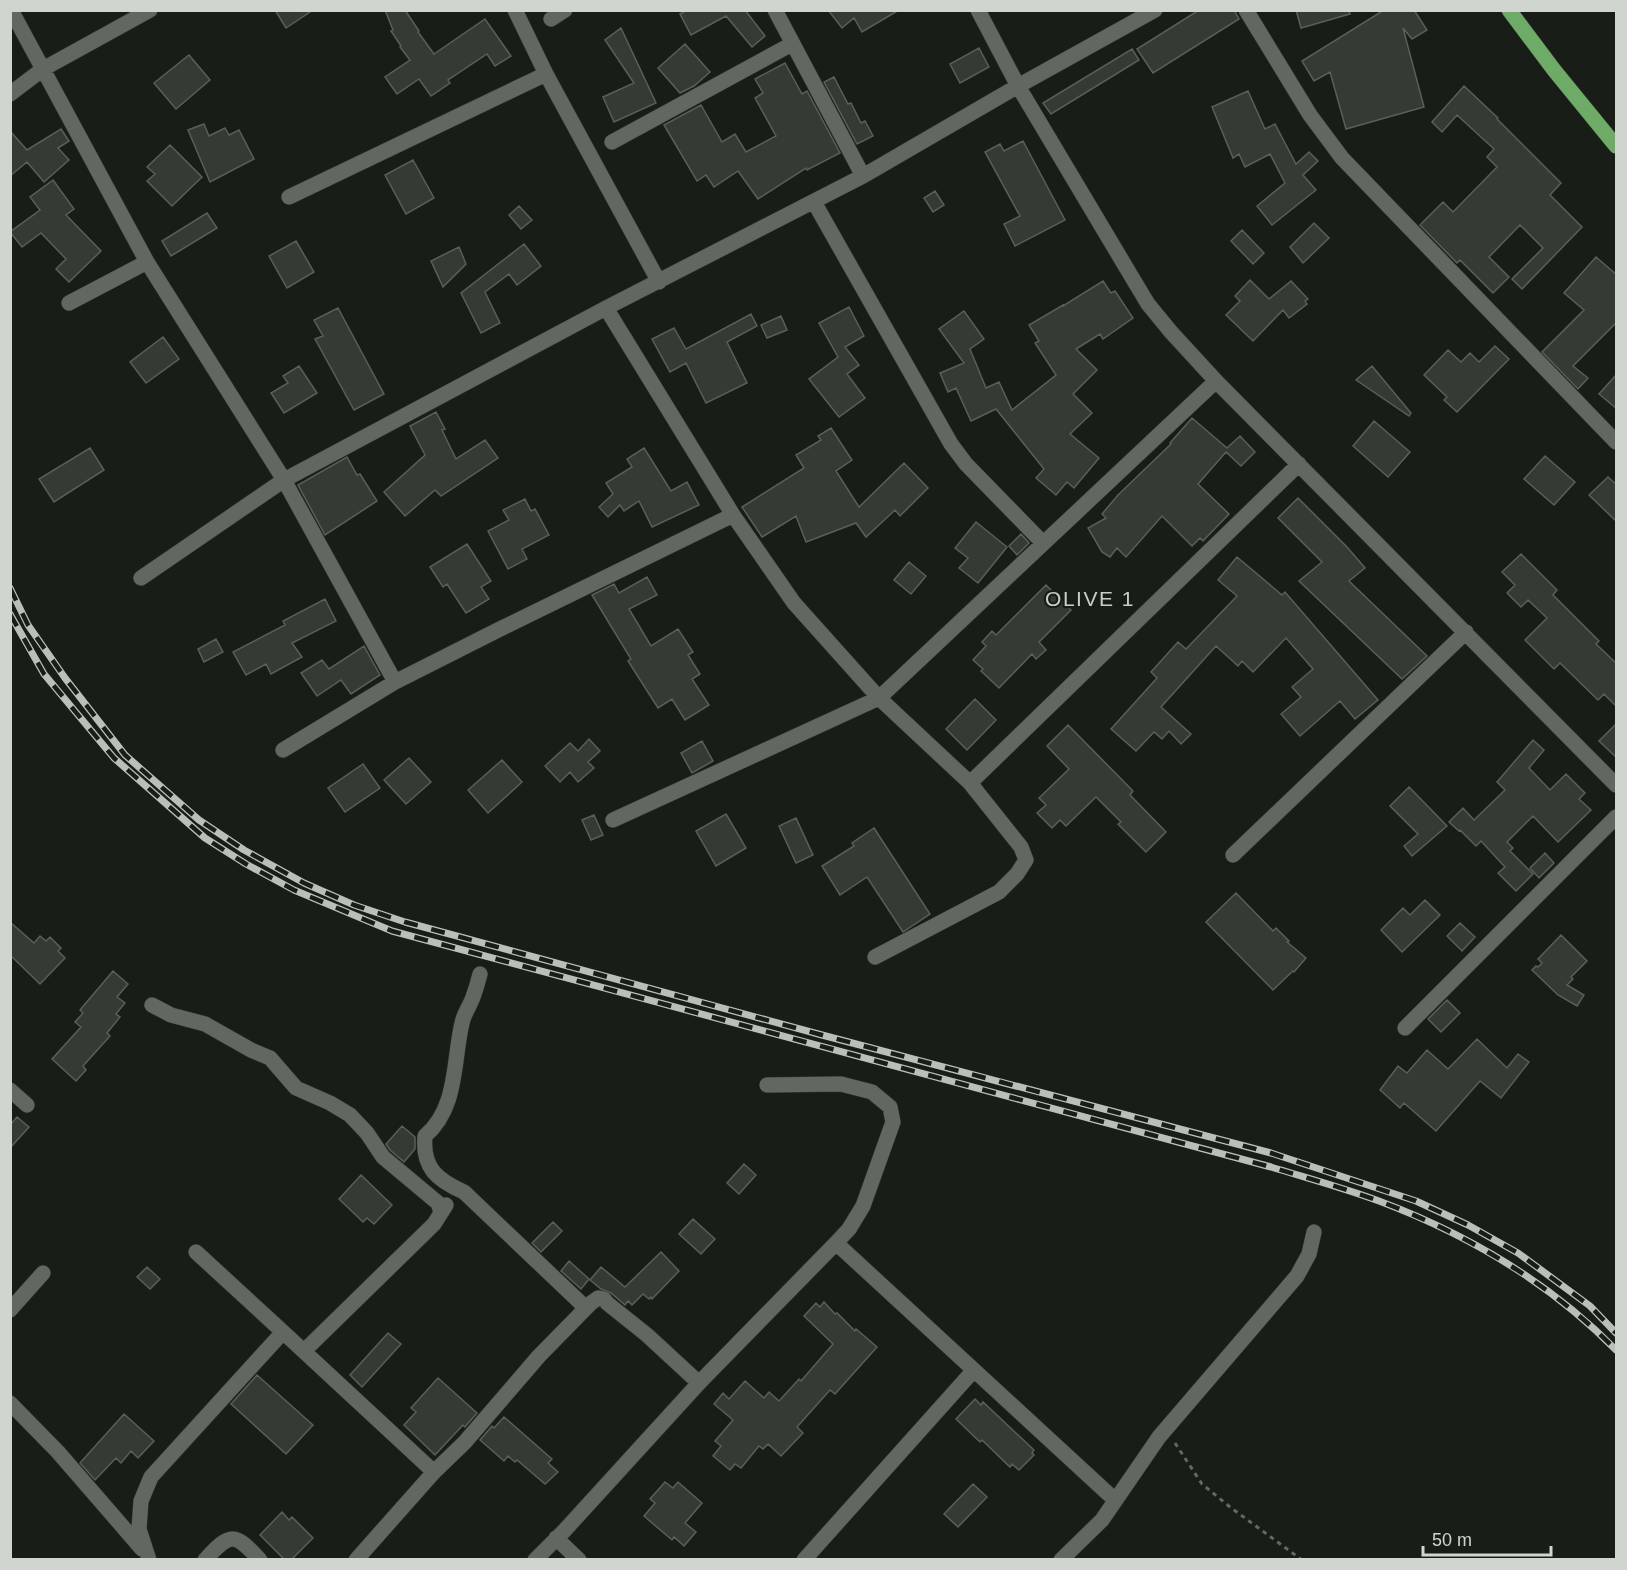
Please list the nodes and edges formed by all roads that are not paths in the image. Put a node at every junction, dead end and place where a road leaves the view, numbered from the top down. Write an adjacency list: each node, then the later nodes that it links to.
1 (11, 10): 12 (street)
2 (150, 10): 12 (street)
3 (515, 10): 13 (street)
4 (565, 10): 10 (street)
5 (775, 10): 11 (street)
6 (978, 10): 14 (street)
7 (1155, 10): 14 (street)
8 (1246, 10): 26 (street)
9 (1509, 10): 17 (main road)
10 (551, 19)
11 (792, 44): 16 (street); 18 (street)
12 (43, 69): 15 (street); 21 (street)
13 (546, 74): 19 (street); 22 (street)
14 (1018, 86): 18 (street); 25 (street)
15 (10, 94)
16 (612, 142)
17 (1617, 146)
18 (863, 176): 20 (street)
19 (289, 197)
20 (814, 202): 22 (street); 30 (street)
21 (147, 262): 23 (street); 28 (street)
22 (659, 282): 24 (street)
23 (69, 303)
24 (606, 308): 28 (street); 29 (street)
25 (1216, 381): 27 (street); 30 (street)
26 (1617, 442)
27 (1299, 464): 32 (street); 36 (street)
28 (284, 480): 31 (street); 33 (street)
29 (733, 515): 33 (street); 34 (street)
30 (1043, 543): 34 (street)
31 (141, 578)
32 (1466, 632): 37 (street); 40 (street)
33 (395, 682): 35 (street)
34 (879, 698): 36 (street); 39 (street)
35 (283, 750)
36 (970, 783): 41 (street)
37 (1617, 784)
38 (1617, 817): 44 (street)
39 (613, 819)
40 (1233, 855)
41 (875, 957)
42 (480, 974): 48 (street)
43 (152, 1005): 49 (street)
44 (1405, 1028)
45 (766, 1085): 51 (street)
46 (10, 1090): 47 (street)
47 (27, 1105)
48 (449, 1185): 49 (street); 54 (street)
49 (441, 1212): 57 (street)
50 (1314, 1232): 62 (street)
51 (836, 1243): 58 (street); 59 (street)
52 (196, 1252): 56 (street)
53 (43, 1273): 55 (street)
54 (586, 1308): 59 (street); 61 (street)
55 (10, 1310)
56 (283, 1332): 57 (street); 64 (street)
57 (304, 1351): 61 (street)
58 (974, 1370): 62 (street); 70 (street)
59 (699, 1383): 63 (street)
60 (10, 1403): 64 (street)
61 (434, 1472): 67 (street)
62 (1115, 1500): 71 (street)
63 (556, 1538): 68 (street); 69 (street)
64 (149, 1560)
65 (205, 1560): 66 (street)
66 (260, 1560)
67 (356, 1560)
68 (535, 1560)
69 (579, 1560)
70 (804, 1560)
71 (1061, 1560)

